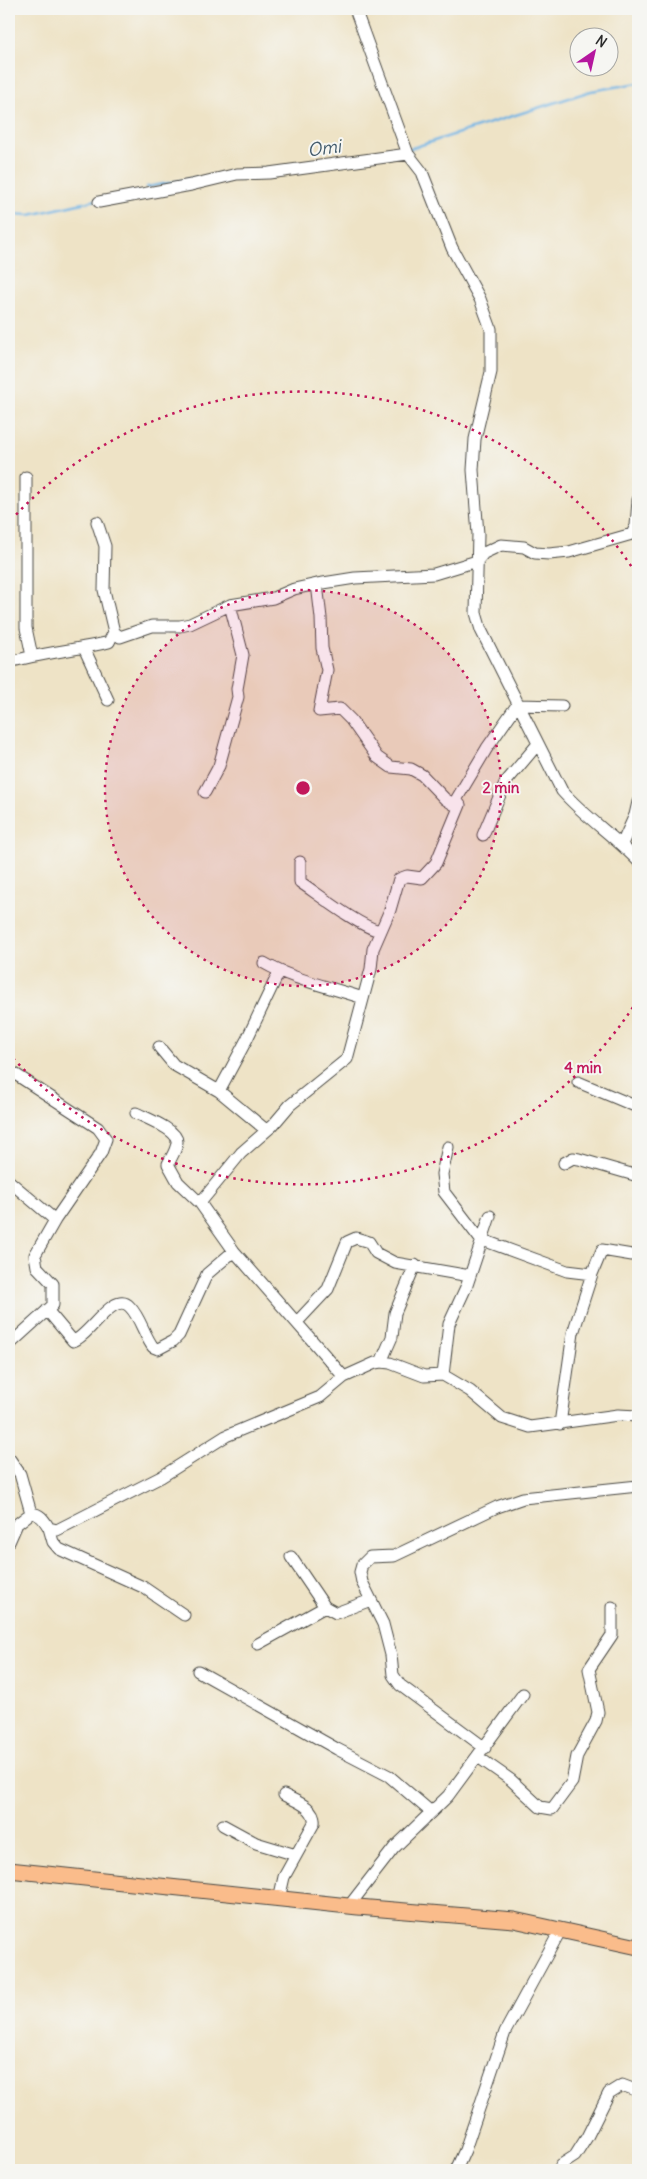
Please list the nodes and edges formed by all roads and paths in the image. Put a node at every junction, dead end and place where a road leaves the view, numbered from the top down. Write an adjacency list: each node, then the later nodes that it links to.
1 (355, 9): 2 (street)
2 (408, 154): 3 (street); 8 (street)
3 (98, 202)
4 (26, 477): 13 (street)
5 (638, 500): 7 (street)
6 (97, 522): 11 (street)
7 (636, 531): 8 (street)
8 (478, 561): 9 (street); 16 (street)
9 (317, 584): 10 (street); 20 (street)
10 (230, 605): 11 (street); 19 (street)
11 (114, 632): 12 (street)
12 (84, 648): 13 (street); 15 (street)
13 (32, 656): 14 (street)
14 (9, 662)
15 (108, 700)
16 (517, 706): 17 (street); 18 (street); 20 (street)
17 (562, 706)
18 (537, 745): 22 (street); 23 (street)
19 (205, 792)
20 (456, 800): 26 (street)
21 (638, 802): 23 (street)
22 (483, 835)
23 (622, 844): 24 (street)
24 (638, 861)
25 (300, 862): 26 (street)
26 (380, 931): 29 (street)
27 (264, 963): 28 (street)
28 (280, 972): 29 (street); 33 (street)
29 (363, 998): 36 (street)
30 (159, 1047): 33 (street)
31 (9, 1070): 43 (street)
32 (578, 1082): 34 (street)
33 (219, 1091): 36 (street)
34 (638, 1105)
35 (136, 1113): 41 (street)
36 (266, 1130): 41 (street)
37 (448, 1147): 44 (street)
38 (564, 1163): 39 (street)
39 (638, 1176)
40 (9, 1181): 43 (street)
41 (200, 1203): 45 (street)
42 (490, 1216): 44 (street)
43 (55, 1220): 50 (street)
44 (480, 1240): 48 (street); 49 (street)
45 (234, 1251): 50 (street); 51 (street)
46 (638, 1256): 48 (street)
47 (415, 1265): 49 (street); 51 (street); 53 (street)
48 (592, 1274): 57 (street)
49 (470, 1276): 54 (street)
50 (47, 1310): 52 (street)
51 (296, 1322): 55 (street)
52 (9, 1345)
53 (382, 1362): 54 (street); 55 (street)
54 (443, 1375): 57 (street)
55 (344, 1377): 61 (street)
56 (638, 1416): 57 (street)
57 (560, 1424)
58 (9, 1458): 60 (street)
59 (638, 1486): 64 (street)
60 (31, 1513): 61 (street); 62 (street)
61 (49, 1528): 67 (street)
62 (9, 1542)
63 (292, 1556): 65 (street)
64 (371, 1600): 65 (street); 71 (street)
65 (325, 1607): 68 (street)
66 (612, 1607): 71 (street)
67 (184, 1615)
68 (258, 1644)
69 (198, 1671): 73 (street)
70 (523, 1694): 71 (street)
71 (481, 1752): 73 (street)
72 (284, 1795): 75 (street)
73 (431, 1812): 78 (street)
74 (223, 1825): 75 (street)
75 (296, 1855): 77 (street)
76 (9, 1870): 77 (main road)
77 (279, 1899): 78 (main road)
78 (349, 1906): 79 (main road)
79 (560, 1931): 80 (main road); 82 (street)
80 (638, 1947)
81 (638, 2091): 83 (street)
82 (456, 2170)
83 (560, 2170)

